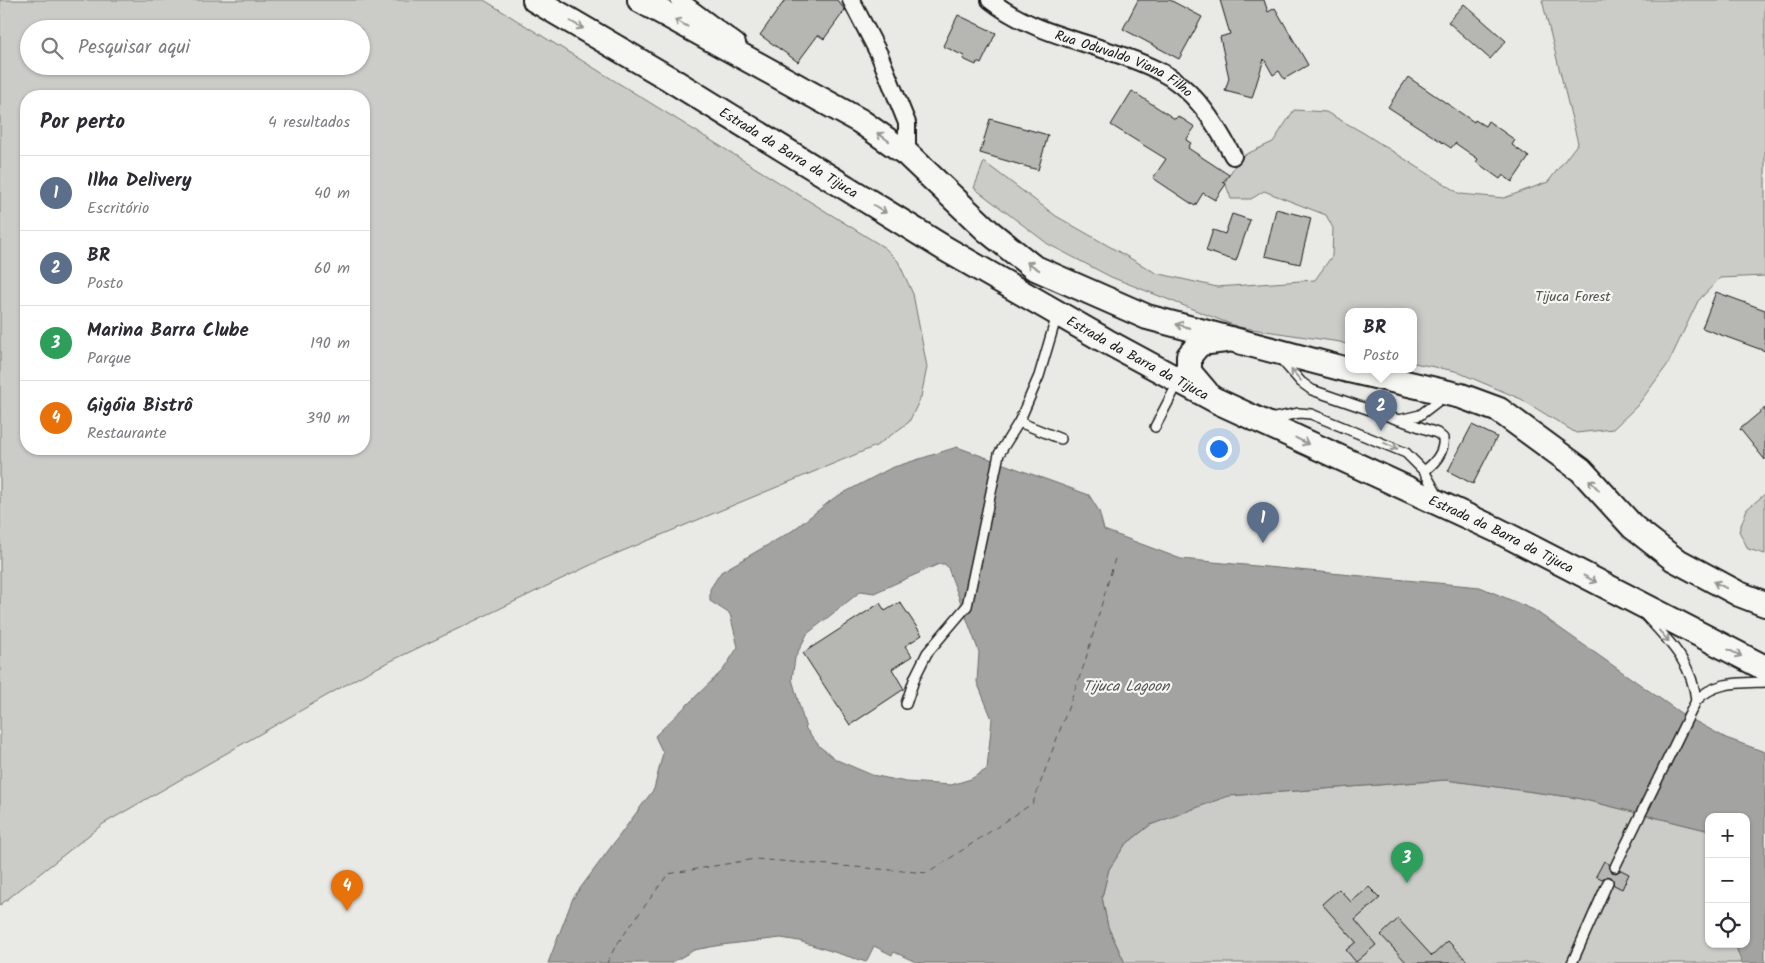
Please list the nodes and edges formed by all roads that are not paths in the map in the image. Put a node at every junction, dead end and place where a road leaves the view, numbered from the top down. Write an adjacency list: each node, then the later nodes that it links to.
1 (535, 0): 9 (main road, Estrada da Barra da Tijuca, one-way to 9)
2 (640, 0): 6 (main road, one-way to 2)
3 (679, 0): 6 (street)
4 (851, 0): 7 (street)
5 (990, 0): 8 (street, Rua Oduvaldo Viana Filho)
6 (782, 79): 7 (main road, one-way to 6)
7 (907, 154): 10 (main road, one-way to 7)
8 (1233, 156)
9 (1057, 313): 14 (main road, Estrada da Barra da Tijuca); 19 (lane)
10 (1233, 340): 11 (main road); 16 (main road)
11 (1276, 352): 12 (main road); 17 (lane, one-way to 11)
12 (1345, 369)
13 (1362, 373): 15 (main road)
14 (1179, 380): 16 (main road, Estrada da Barra da Tijuca); 20 (lane)
15 (1448, 393): 17 (lane); 25 (main road, one-way to 15)
16 (1217, 401): 18 (main road, Estrada da Barra da Tijuca)
17 (1399, 420): 22 (lane)
18 (1262, 421): 22 (lane, one-way to 22); 23 (main road, Estrada da Barra da Tijuca, one-way to 23)
19 (1020, 422): 21 (lane); 29 (lane)
20 (1155, 428)
21 (1061, 439)
22 (1424, 471): 23 (lane)
23 (1444, 507): 24 (main road, Estrada da Barra da Tijuca, one-way to 24)
24 (1631, 600): 26 (main road, Estrada da Barra da Tijuca, one-way to 26); 28 (lane, one-way to 28)
25 (1765, 604)
26 (1765, 668)
27 (1765, 682): 28 (lane)
28 (1696, 701): 30 (lane)
29 (906, 704)
30 (1615, 867)
31 (1608, 882): 32 (lane)
32 (1572, 963)

